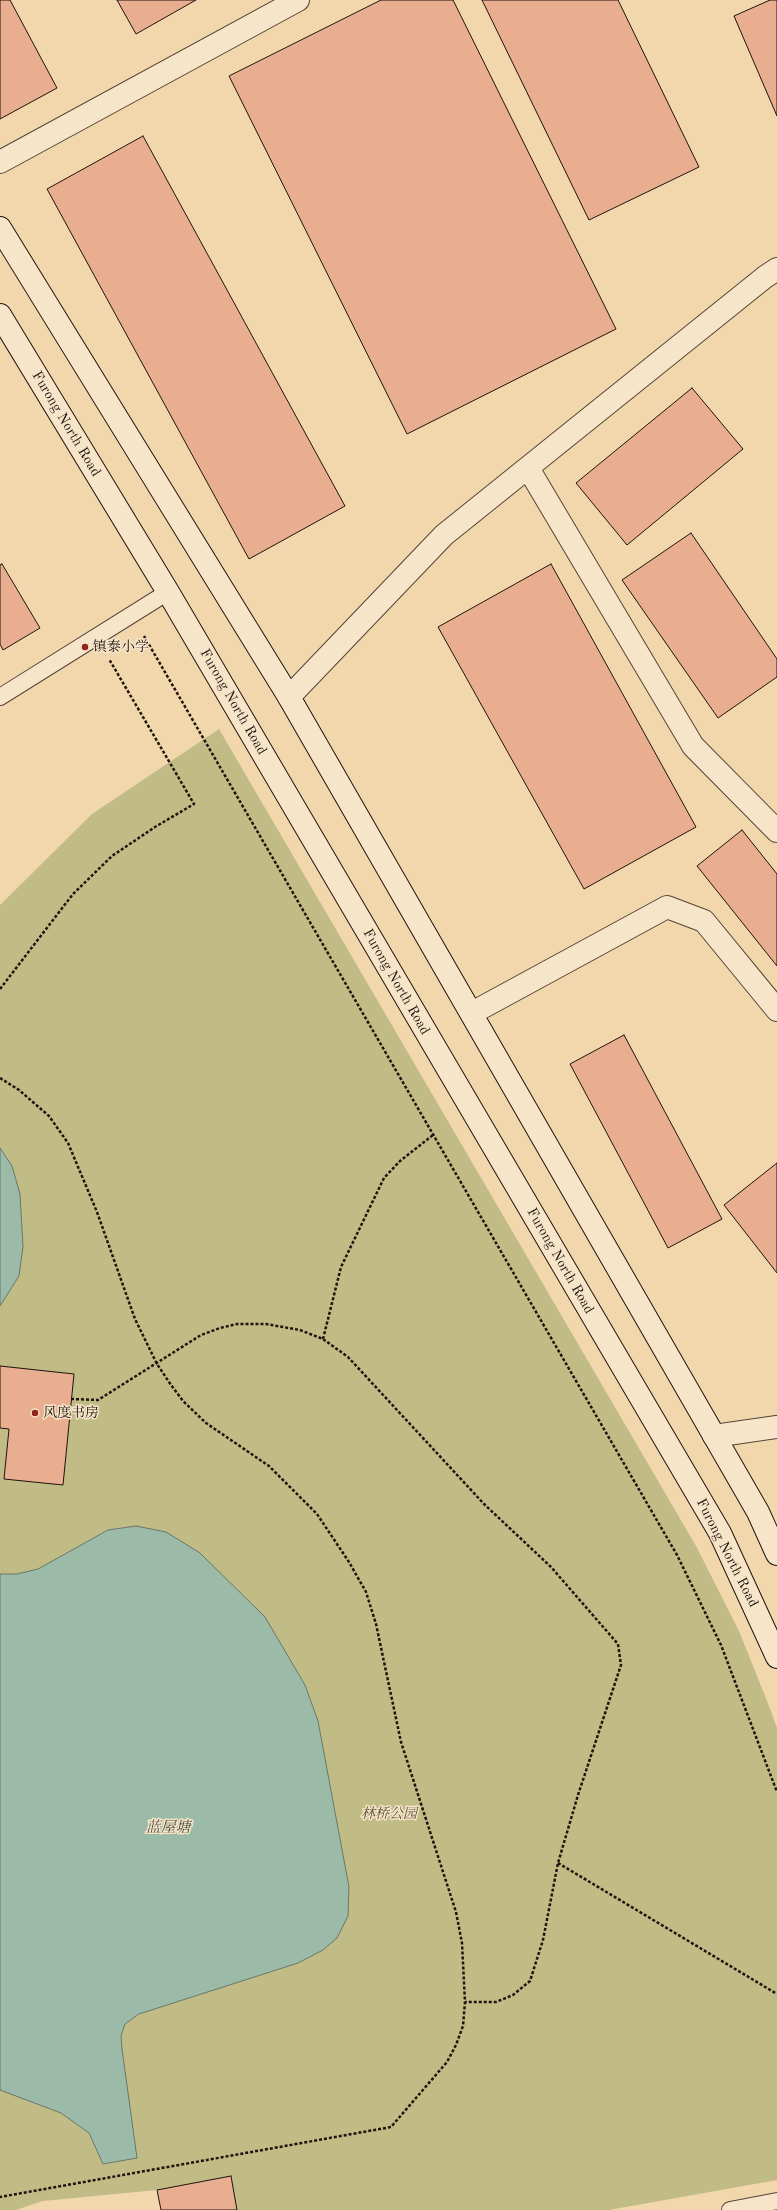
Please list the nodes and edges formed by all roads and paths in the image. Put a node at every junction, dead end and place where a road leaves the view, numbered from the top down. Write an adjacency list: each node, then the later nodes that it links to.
1 (298, 0): 2 (main road)
2 (0, 162)
3 (0, 228): 10 (main road)
4 (777, 270): 6 (main road)
5 (0, 316): 7 (main road, Furong North Road)
6 (528, 468): 10 (main road); 12 (main road)
7 (168, 592): 8 (lane); 24 (main road, Furong North Road)
8 (132, 614): 9 (lane); 17 (path)
9 (96, 637): 11 (lane); 13 (path)
10 (289, 697): 15 (main road)
11 (0, 698)
12 (777, 831)
13 (0, 989)
14 (777, 1010): 15 (main road)
15 (472, 1013): 22 (main road)
16 (0, 1078): 19 (path)
17 (433, 1135): 18 (path); 25 (path)
18 (323, 1339): 19 (path); 26 (path)
19 (157, 1364): 20 (path); 28 (path)
20 (71, 1399)
21 (777, 1427): 22 (main road)
22 (714, 1436): 23 (main road)
23 (777, 1554)
24 (777, 1657)
25 (777, 1792)
26 (558, 1863): 27 (path); 28 (path)
27 (777, 1994)
28 (465, 2002): 29 (path)
29 (0, 2197)
30 (777, 2201): 31 (lane)
31 (730, 2210)

